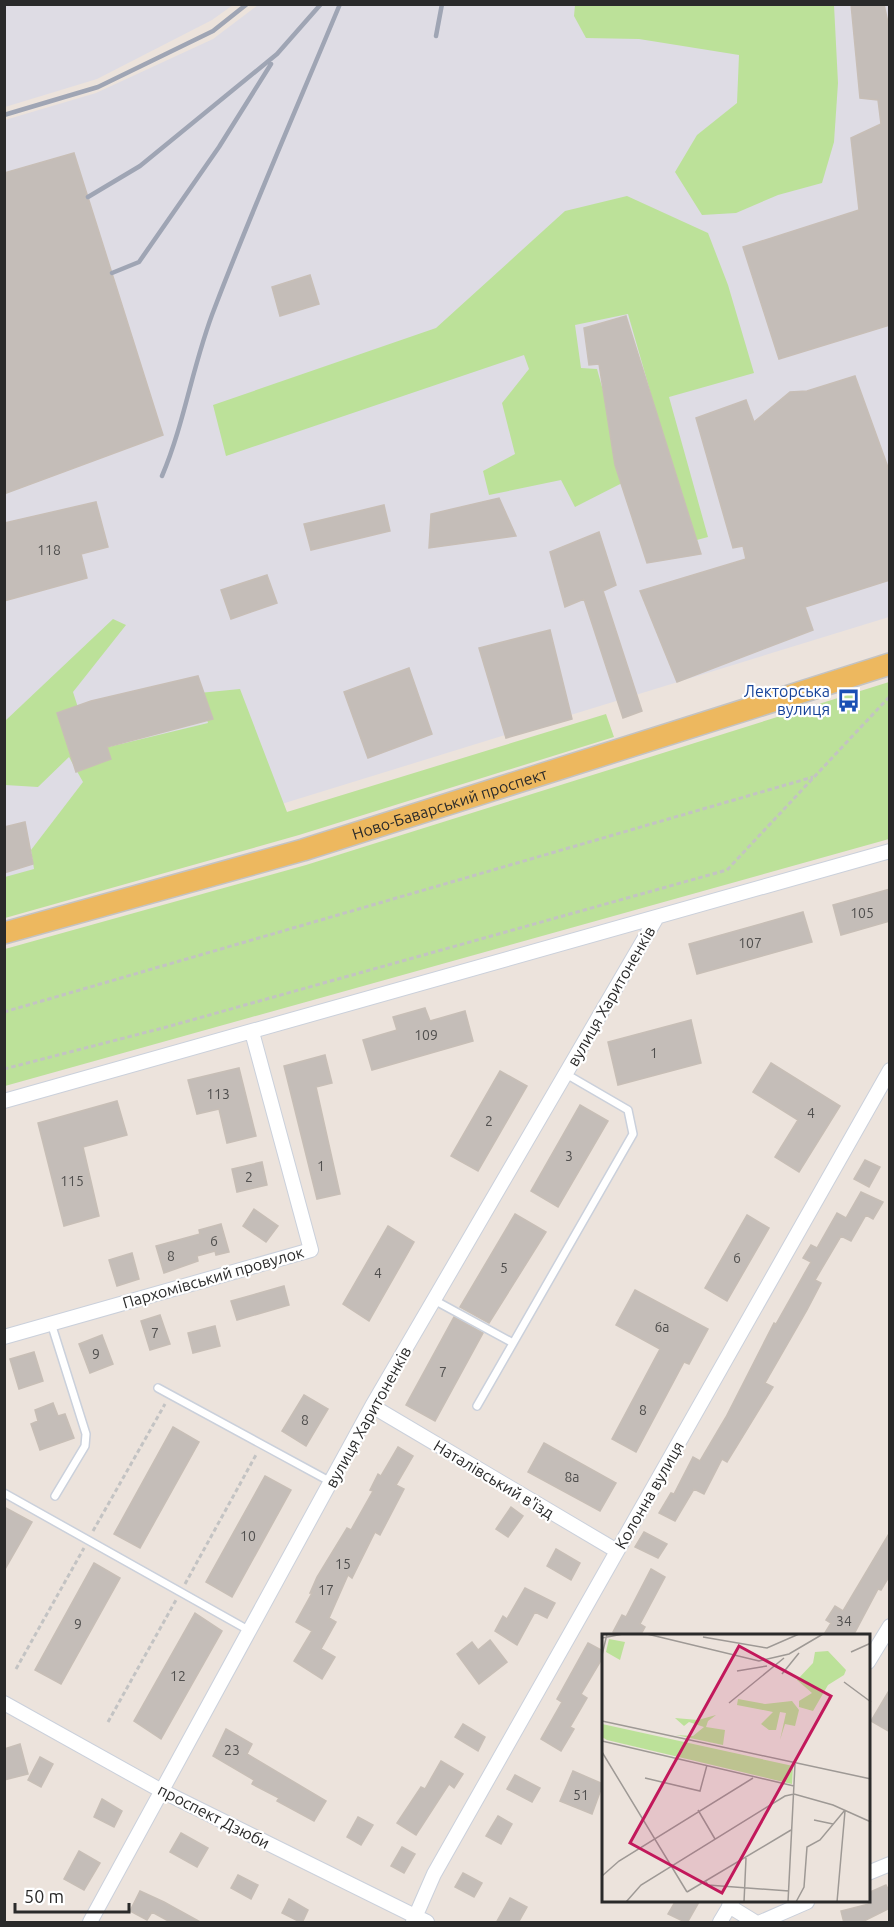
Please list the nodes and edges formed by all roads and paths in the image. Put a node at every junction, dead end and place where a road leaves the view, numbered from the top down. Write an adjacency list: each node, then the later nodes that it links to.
1 (890, 664): 6 (main road, Ново-Баварський проспект)
2 (890, 696): 3 (path)
3 (815, 776): 7 (path); 9 (path)
4 (890, 851): 5 (street)
5 (657, 917): 8 (street); 11 (street, вулиця Харитоненків)
6 (4, 933)
7 (4, 1012)
8 (252, 1032): 12 (street); 14 (street, Пархомівський провулок)
9 (4, 1069)
10 (890, 1070): 25 (street, Колонна вулиця)
11 (566, 1074): 13 (street, вулиця Харитоненків); 16 (lane)
12 (4, 1101)
13 (434, 1300): 16 (lane); 19 (street, вулиця Харитоненків)
14 (51, 1323): 15 (street, Пархомівський провулок); 23 (lane)
15 (4, 1336)
16 (513, 1343): 20 (lane)
17 (158, 1388): 18 (lane)
18 (170, 1395): 21 (lane); 24 (path)
19 (372, 1406): 21 (street, вулиця Харитоненків); 25 (street, Наталівський в'їзд)
20 (477, 1406)
21 (331, 1482): 27 (street, вулиця Харитоненків)
22 (4, 1493): 24 (lane)
23 (56, 1496)
24 (88, 1540): 27 (lane); 29 (path)
25 (617, 1551): 36 (street, Колонна вулиця)
26 (890, 1626): 28 (street)
27 (250, 1631): 31 (street, вулиця Харитоненків)
28 (870, 1659)
29 (16, 1669)
30 (4, 1703): 31 (street, проспект Дзюби)
31 (160, 1790): 36 (street, проспект Дзюби); 37 (street, вулиця Харитоненків)
32 (890, 1864): 33 (street)
33 (870, 1872)
34 (805, 1903): 40 (street)
35 (731, 1904): 38 (street); 39 (street)
36 (419, 1921)
37 (90, 1923)
38 (720, 1923)
39 (755, 1923)
40 (761, 1923)

